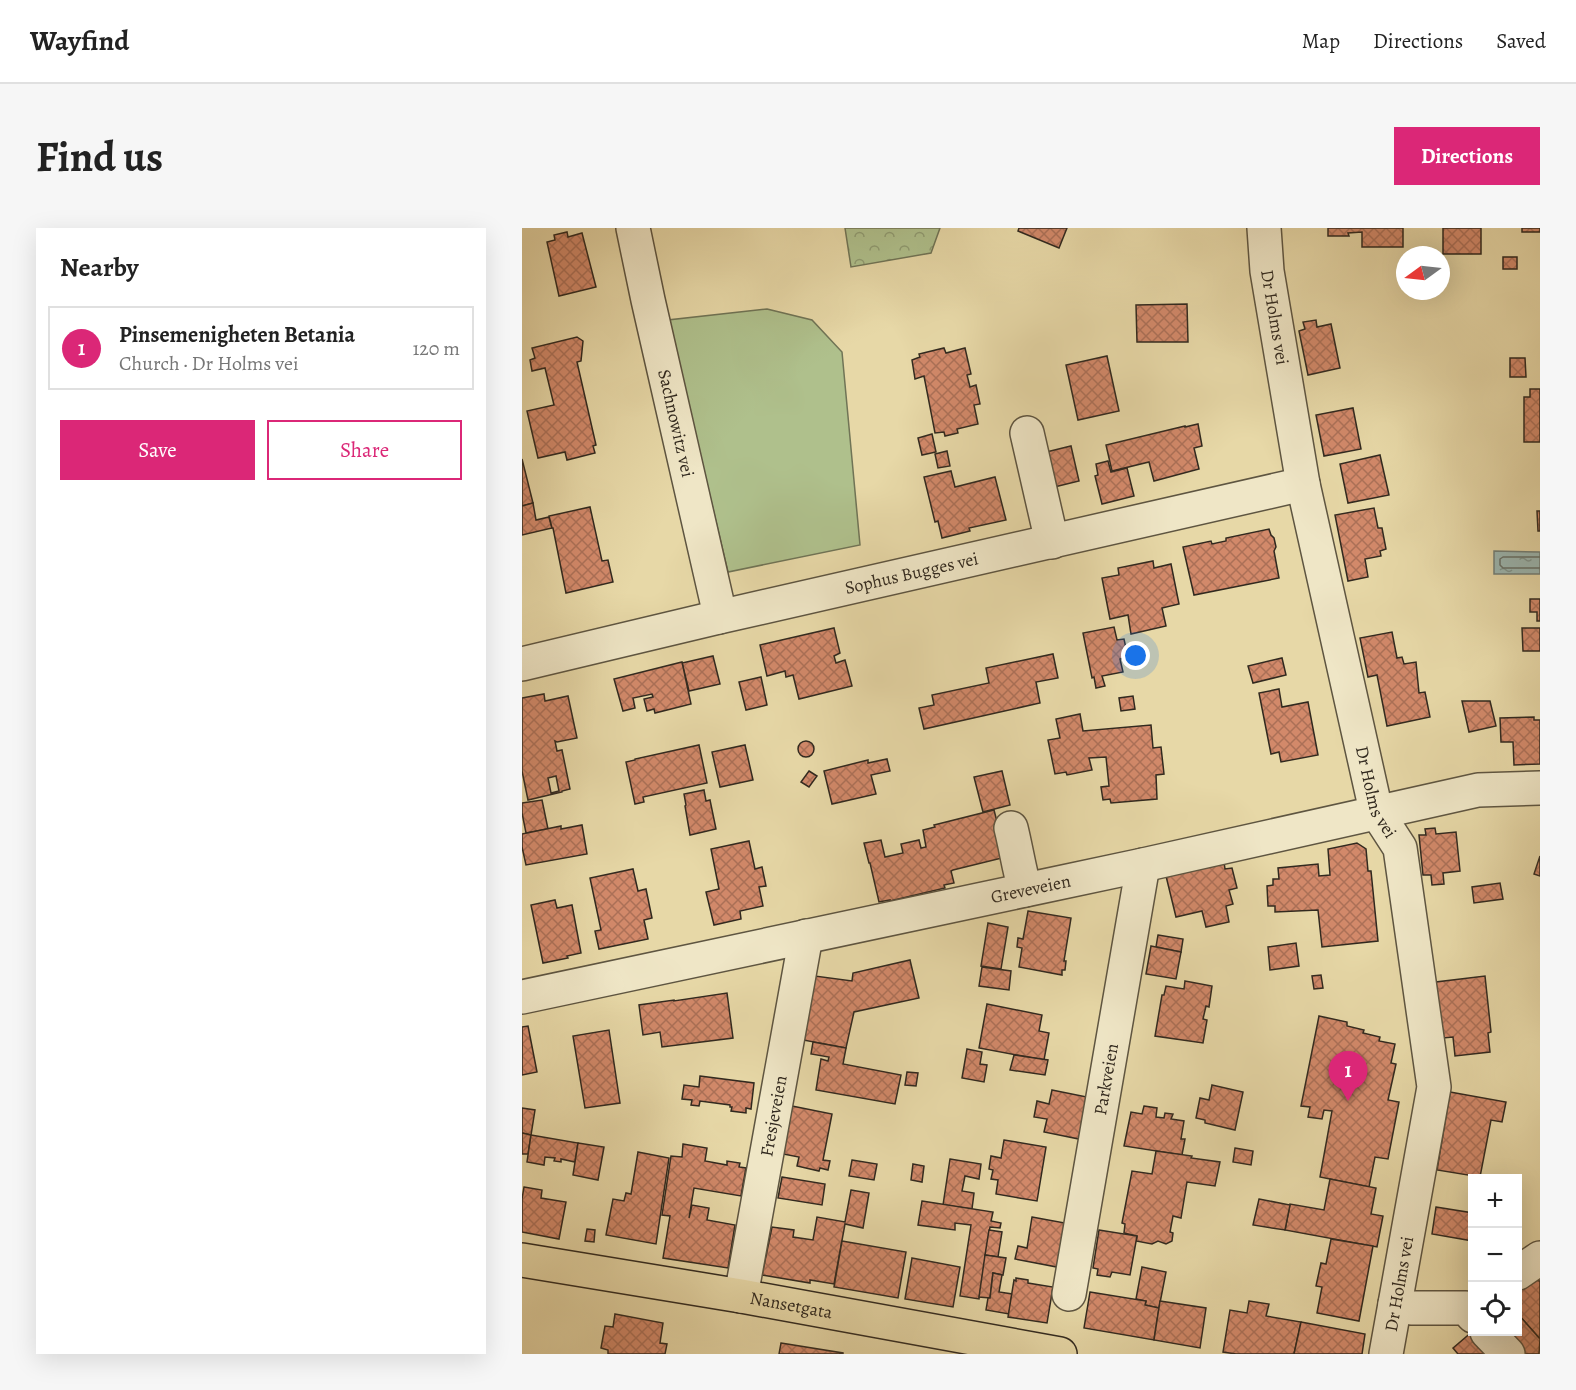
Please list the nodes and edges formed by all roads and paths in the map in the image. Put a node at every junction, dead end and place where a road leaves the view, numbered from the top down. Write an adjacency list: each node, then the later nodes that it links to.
1 (633, 228): 6 (street, Sachnowitz vei)
2 (1264, 228): 4 (street, Dr Holms vei)
3 (1026, 433): 5 (street)
4 (1303, 484): 5 (street, Sophus Bugges vei); 9 (street, Dr Holms vei)
5 (1052, 542): 6 (street, Sophus Bugges vei)
6 (719, 617): 7 (street, Sophus Bugges vei)
7 (522, 664)
8 (1540, 788): 9 (street, Greveveien)
9 (1376, 811): 11 (street, Greveveien); 20 (street, Dr Holms vei)
10 (1011, 828): 12 (street)
11 (1143, 865): 12 (street, Greveveien); 18 (street, Parkveien)
12 (1025, 890): 13 (street, Greveveien)
13 (806, 936): 14 (street, Greveveien); 19 (street, Fresjeveien)
14 (522, 997)
15 (1540, 1258): 17 (street)
16 (522, 1260): 19 (main road, Nansetgata)
17 (1522, 1271)
18 (1069, 1294)
19 (741, 1296): 23 (main road, Nansetgata)
20 (1395, 1304): 21 (street); 24 (street, Dr Holms vei)
21 (1468, 1314)
22 (1492, 1336): 25 (street)
23 (1060, 1354)
24 (1386, 1354)
25 (1508, 1354)

